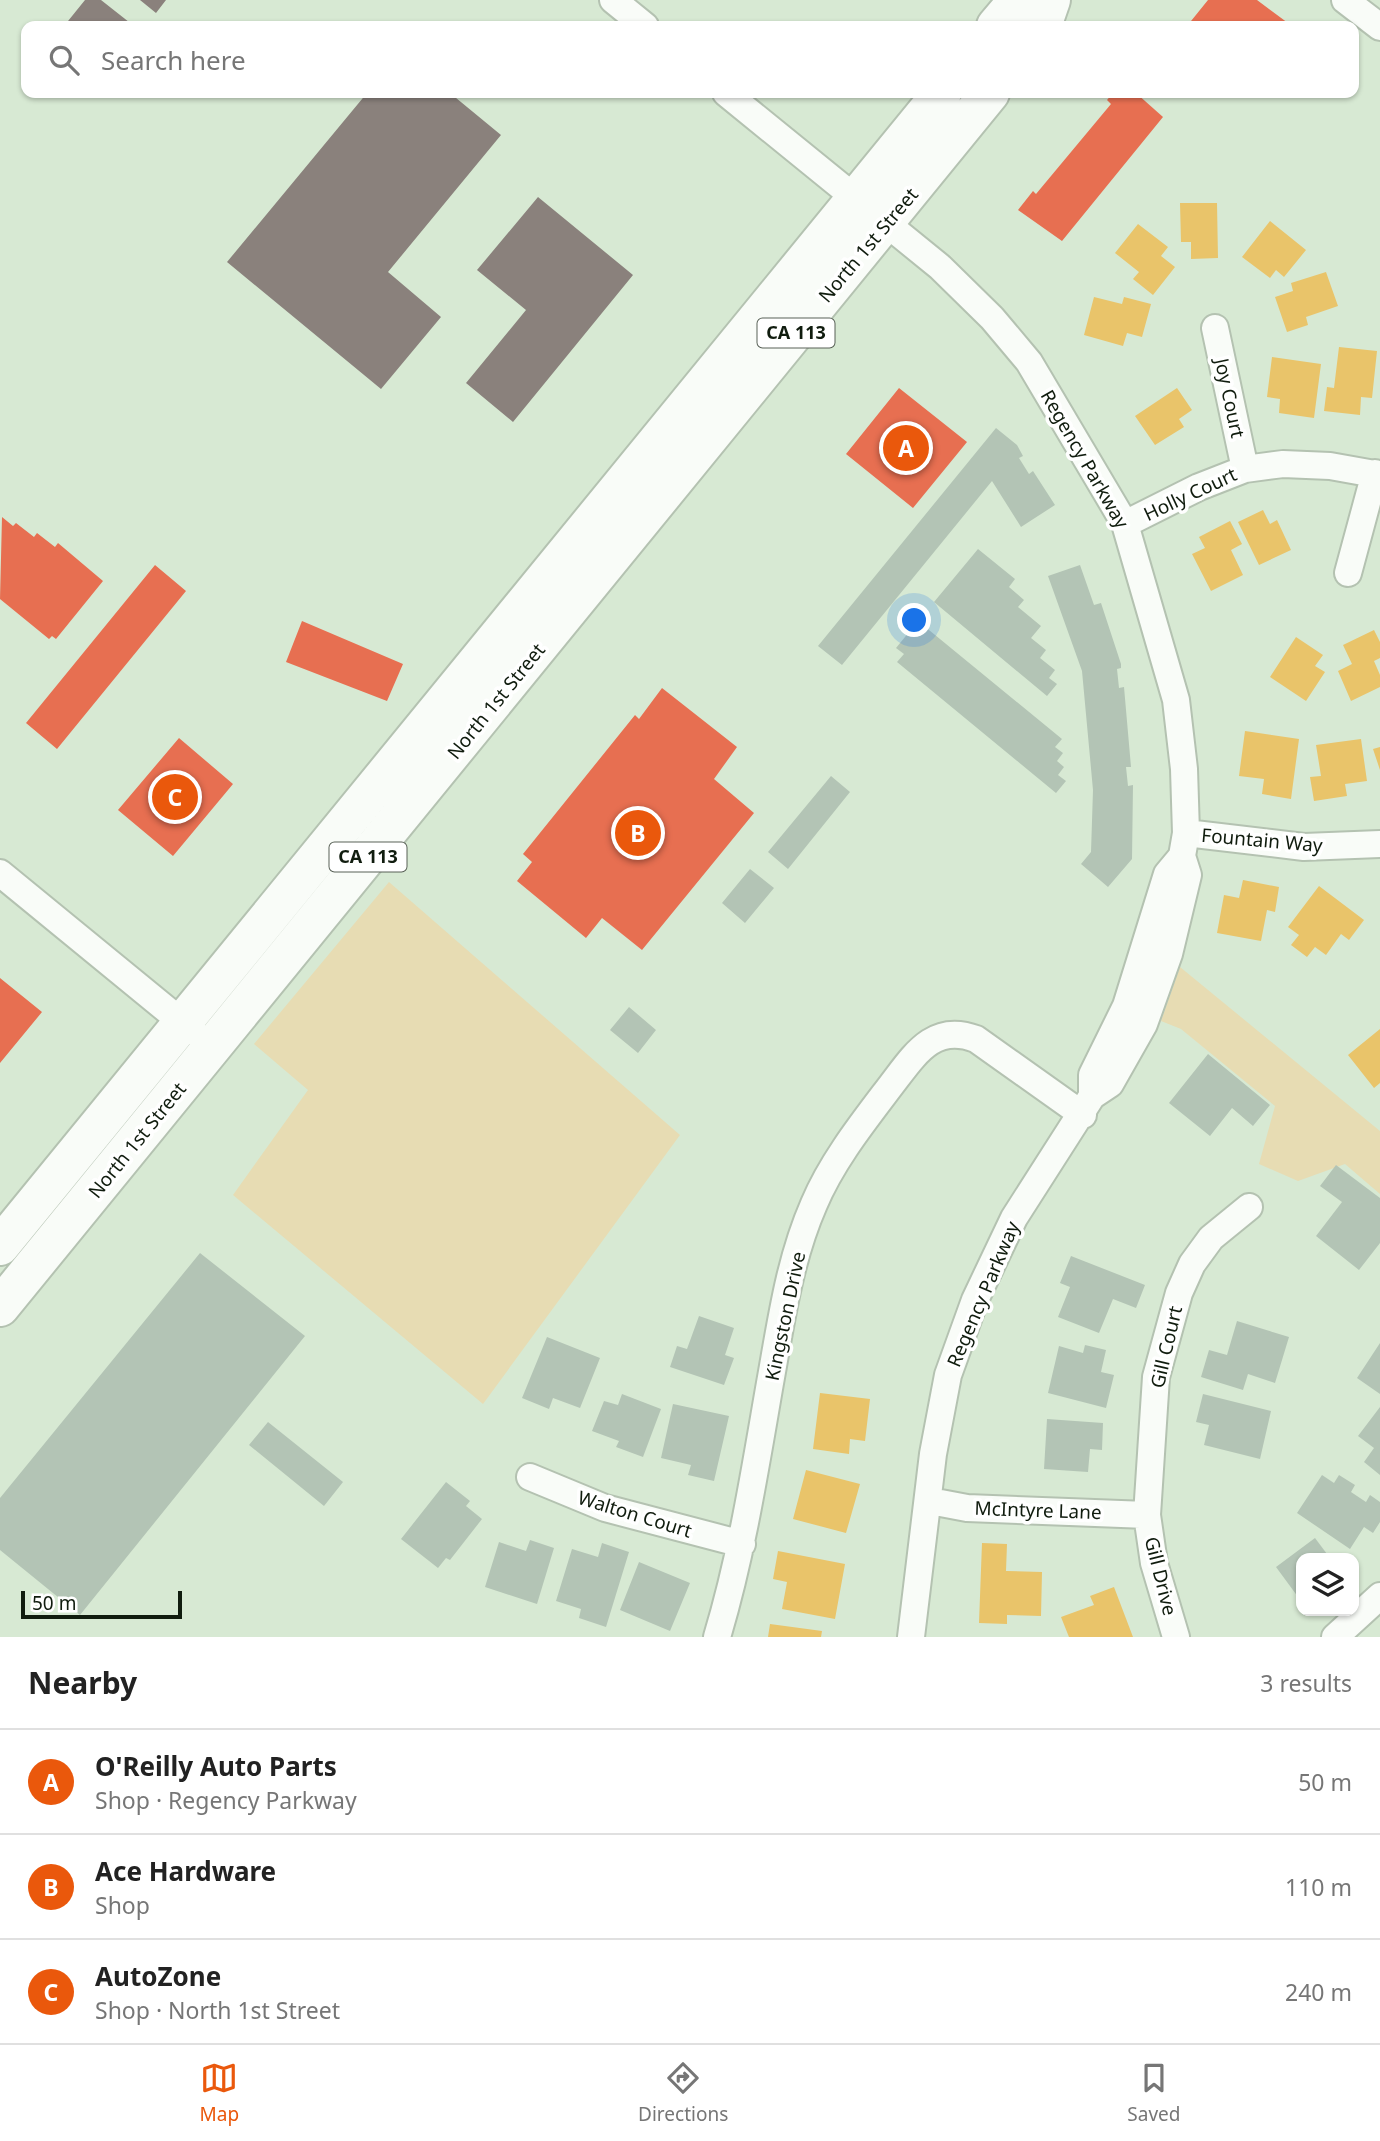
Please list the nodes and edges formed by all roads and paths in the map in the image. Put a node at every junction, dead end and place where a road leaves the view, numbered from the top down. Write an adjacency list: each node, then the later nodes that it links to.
1 (613, 0): 5 (street)
2 (1018, 0): 6 (main road)
3 (1051, 0): 7 (main road)
4 (1345, 0): 8 (street)
5 (639, 21)
6 (1000, 21)
7 (1044, 21)
8 (1380, 27)
9 (732, 98): 12 (street, Regency Parkway)
10 (939, 98): 12 (main road, North 1st Street / CA 113)
11 (985, 98): 12 (main road, North 1st Street / CA 113)
12 (871, 211): 16 (street, Regency Parkway); 21 (main road, North 1st Street / CA 113); 22 (main road, North 1st Street / CA 113)
13 (1215, 328): 14 (street, Joy Court)
14 (1245, 468): 15 (street, Holly Court); 16 (street, Holly Court)
15 (1378, 474): 17 (street)
16 (1125, 524): 19 (street, Regency Parkway)
17 (1348, 573)
18 (1380, 844): 19 (street, Fountain Way)
19 (1184, 845): 23 (street, Regency Parkway)
20 (0, 873): 21 (street)
21 (183, 1022): 22 (street); 25 (main road, North 1st Street / CA 113)
22 (213, 1047): 26 (main road, North 1st Street / CA 113)
23 (1088, 1106): 28 (street, Regency Parkway); 30 (street, Kingston Drive)
24 (1249, 1207): 29 (street, Gill Court)
25 (0, 1246)
26 (0, 1307)
27 (530, 1477): 30 (street, Walton Court)
28 (930, 1501): 29 (street, McIntyre Lane); 33 (street, Regency Parkway)
29 (1147, 1515): 34 (street, Gill Drive)
30 (742, 1545): 32 (street, Kingston Drive)
31 (1380, 1596): 35 (street)
32 (717, 1637)
33 (911, 1637)
34 (1177, 1637)
35 (1335, 1637)

